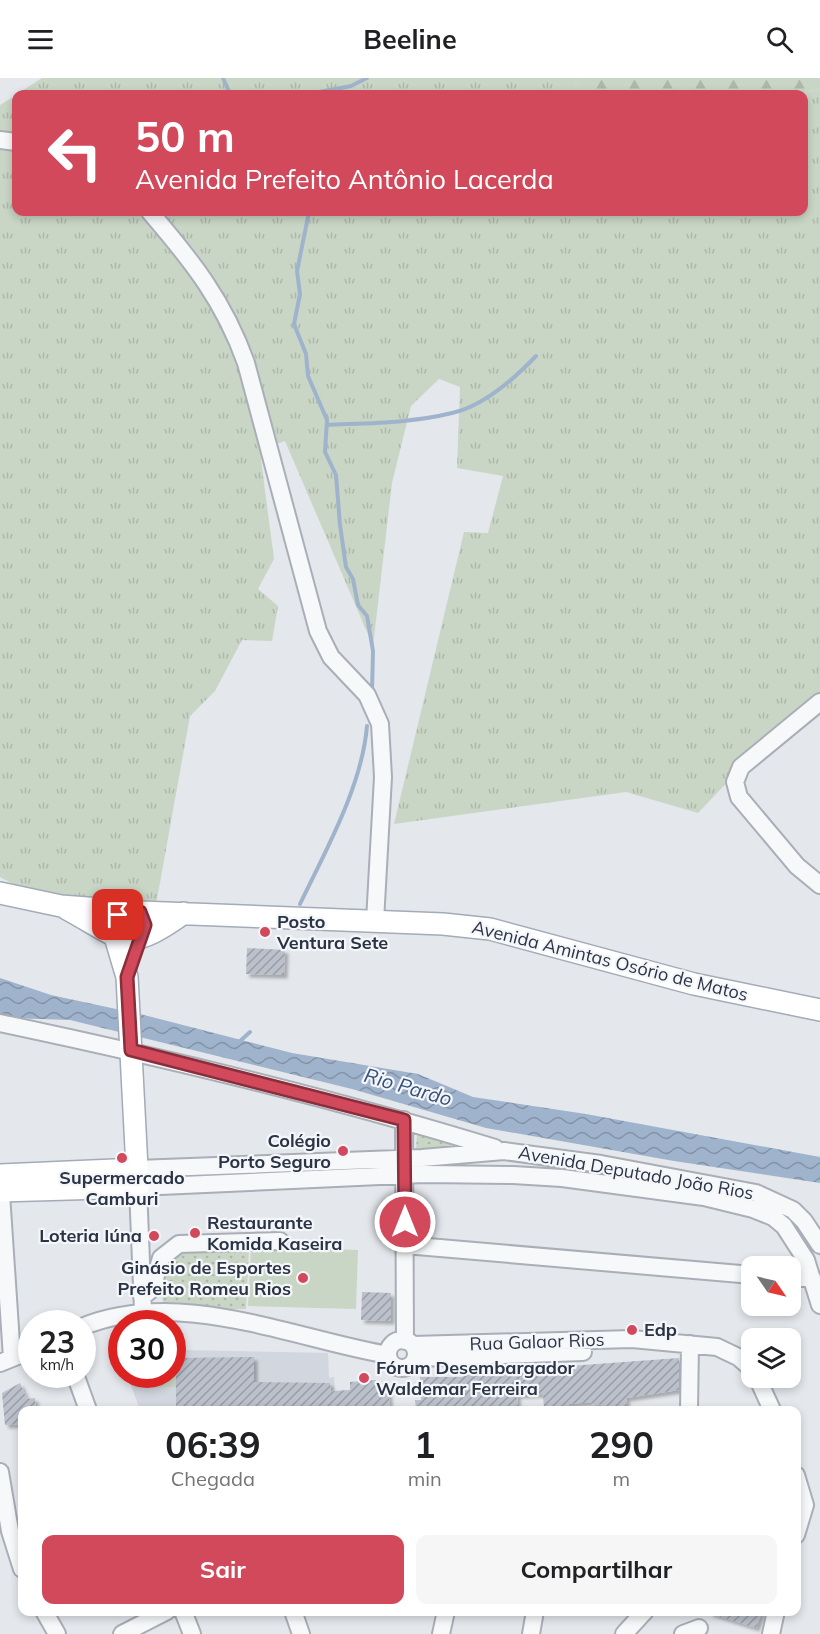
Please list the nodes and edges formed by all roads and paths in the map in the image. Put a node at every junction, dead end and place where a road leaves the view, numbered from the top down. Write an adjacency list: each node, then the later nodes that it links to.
1 (153, 216): 8 (street)
2 (820, 702): 3 (street)
3 (820, 885)
4 (0, 893): 5 (main road)
5 (61, 906): 6 (main road, Avenida Amintas Osório de Matos); 9 (main road)
6 (130, 911): 7 (main road, Avenida Amintas Osório de Matos); 9 (main road); 10 (main road)
7 (184, 913): 8 (main road, Avenida Amintas Osório de Matos); 10 (main road)
8 (375, 921): 12 (main road, Avenida Amintas Osório de Matos)
9 (114, 937): 10 (main road); 11 (main road)
10 (142, 939): 11 (main road)
11 (128, 980): 14 (main road)
12 (820, 1010)
13 (0, 1023): 14 (street)
14 (131, 1043): 15 (street); 20 (main road)
15 (404, 1120): 16 (street); 17 (street)
16 (504, 1151): 17 (street, Avenida Deputado João Rios); 22 (street, Avenida Deputado João Rios)
17 (404, 1158): 19 (street); 20 (street, Avenida Deputado João Rios)
18 (0, 1169): 21 (street)
19 (405, 1176): 20 (street, Avenida Deputado João Rios); 24 (street); 28 (street, Avenida Deputado João Rios)
20 (137, 1178): 21 (main road, Avenida Deputado João Rios); 29 (street)
21 (0, 1183): 35 (street)
22 (815, 1232): 25 (street, Avenida Deputado João Rios)
23 (280, 1241): 29 (street)
24 (405, 1245): 26 (street); 33 (street)
25 (820, 1245)
26 (741, 1274)
27 (801, 1278): 28 (street)
28 (812, 1278): 30 (street, Avenida Deputado João Rios)
29 (143, 1304): 31 (street, Rua Galaor Rios); 34 (street, Rua Galaor Rios)
30 (820, 1305)
31 (96, 1322)
32 (690, 1344): 33 (street, Rua Galaor Rios); 36 (street, Rua Galaor Rios); 40 (street)
33 (411, 1348): 34 (street); 34 (street, Rua Galaor Rios)
34 (388, 1354)
35 (6, 1360)
36 (741, 1360)
37 (80, 1388): 39 (street)
38 (762, 1388): 41 (street)
39 (87, 1406)
40 (689, 1406)
41 (770, 1406)
42 (0, 1472): 47 (street)
43 (801, 1492): 45 (street)
44 (820, 1497): 45 (street)
45 (805, 1505): 46 (street)
46 (801, 1518)
47 (18, 1556)
48 (47, 1616): 57 (street)
49 (157, 1616): 58 (street)
50 (185, 1616): 59 (street)
51 (295, 1616): 60 (street)
52 (445, 1616): 61 (street)
53 (534, 1616): 62 (street)
54 (640, 1616): 63 (street)
55 (775, 1616): 65 (street)
56 (699, 1628): 64 (street)
57 (57, 1634)
58 (122, 1634)
59 (192, 1634)
60 (301, 1634)
61 (441, 1634)
62 (531, 1634)
63 (624, 1634)
64 (683, 1634)
65 (771, 1634)

